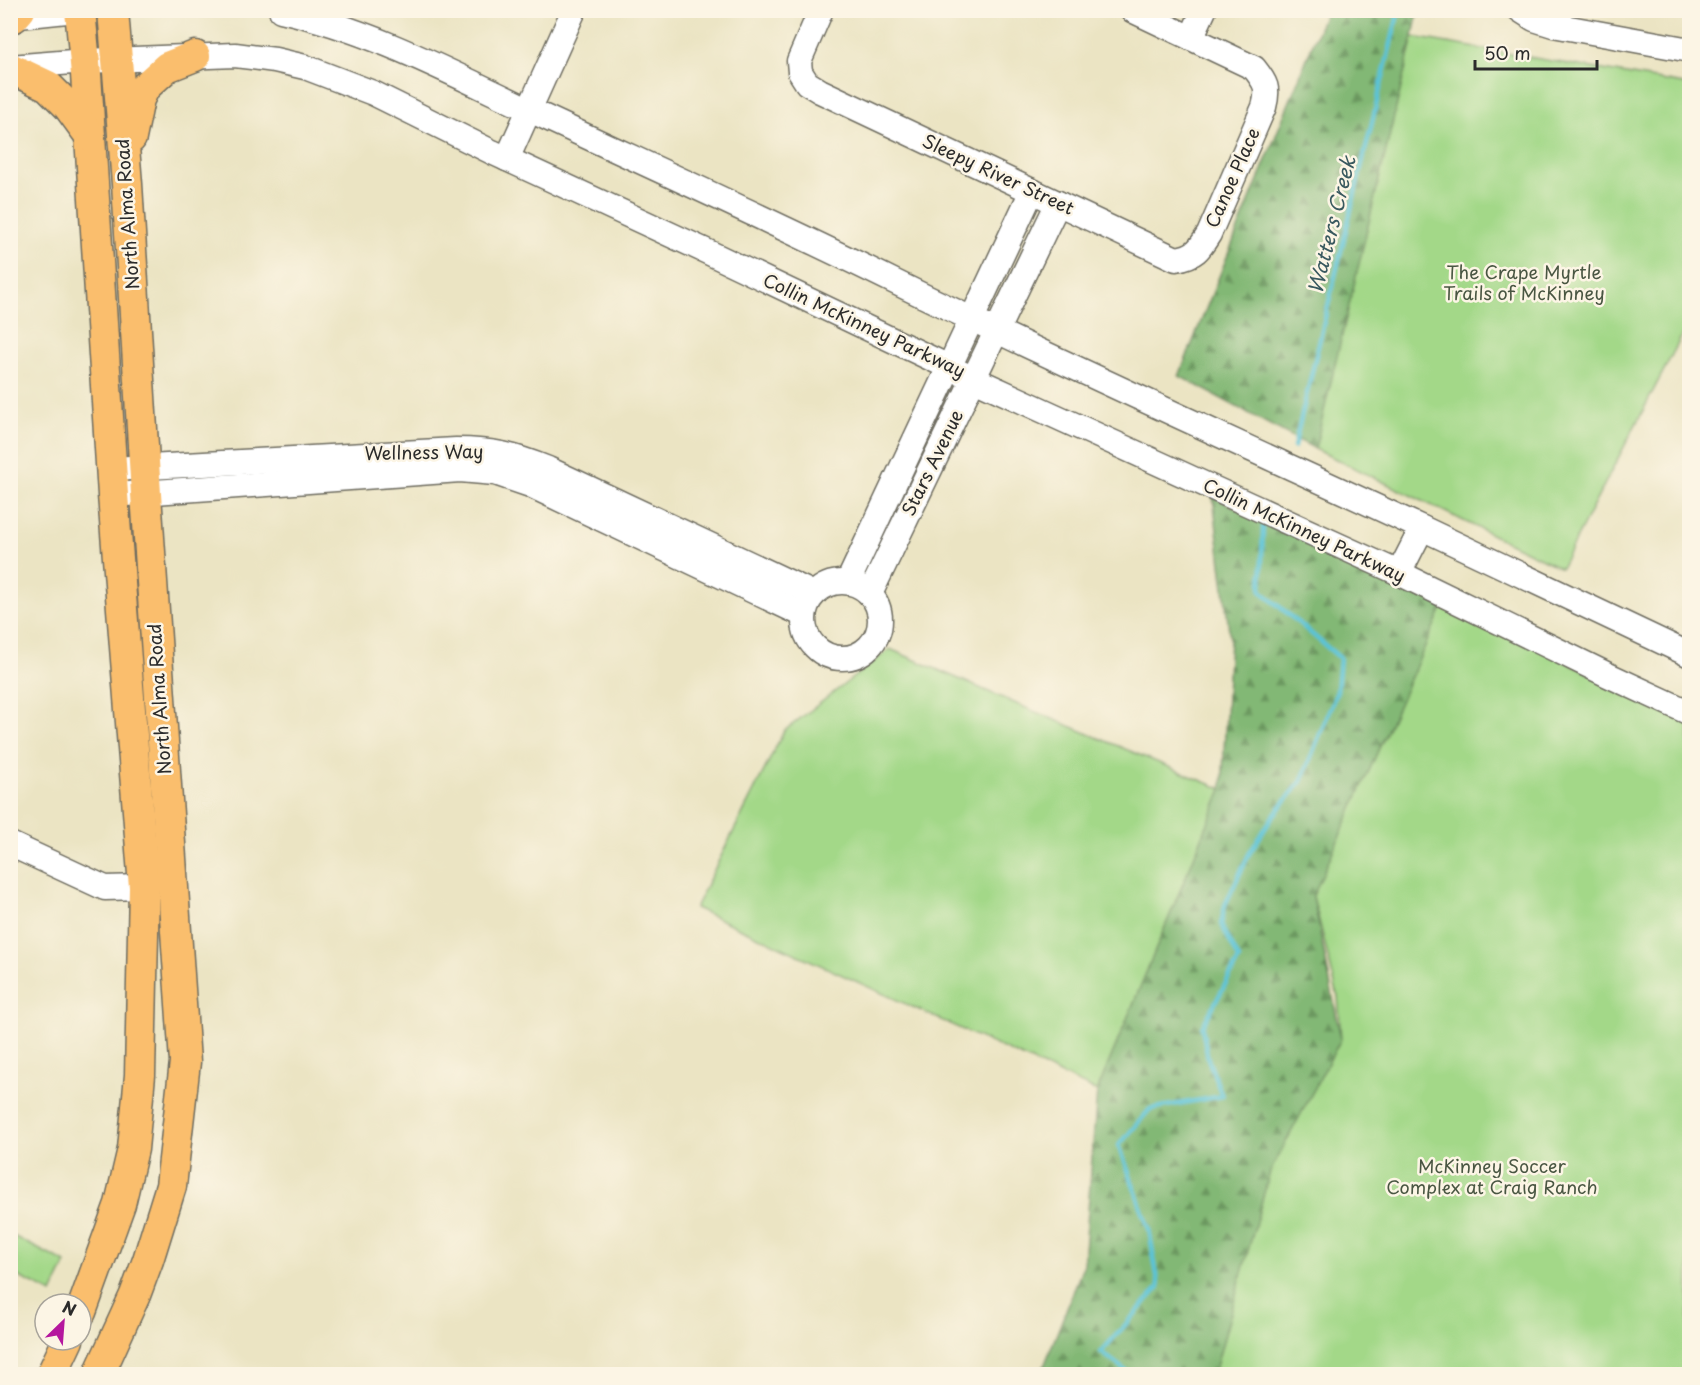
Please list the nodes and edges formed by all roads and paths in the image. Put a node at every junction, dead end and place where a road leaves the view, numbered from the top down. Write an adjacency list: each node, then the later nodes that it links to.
1 (78, 10): 9 (street); 15 (main road, North Alma Road)
2 (113, 10): 14 (main road, North Alma Road)
3 (281, 10): 10 (street)
4 (574, 10): 17 (street)
5 (821, 10): 21 (street, Sleepy River Street)
6 (1132, 10): 11 (street)
7 (1204, 10): 11 (street)
8 (1521, 11): 12 (street)
9 (15, 15)
10 (351, 19): 17 (street)
11 (1191, 38): 23 (street, Canoe Place)
12 (1689, 50)
13 (195, 56): 14 (street, Collin McKinney Parkway); 19 (street, Collin McKinney Parkway); 20 (main road)
14 (116, 59): 15 (street, Collin McKinney Parkway); 20 (main road, North Alma Road)
15 (85, 61): 16 (street, Collin McKinney Parkway); 18 (main road, North Alma Road)
16 (10, 67): 18 (main road)
17 (529, 110): 19 (street); 24 (street)
18 (90, 136): 29 (main road, North Alma Road)
19 (507, 159): 26 (street, Collin McKinney Parkway)
20 (125, 170): 28 (main road, North Alma Road)
21 (1032, 191): 22 (street, Sleepy River Street); 24 (street, Stars Avenue)
22 (1058, 203): 23 (street, Sleepy River Street); 25 (street, Stars Avenue)
23 (1176, 259)
24 (972, 320): 25 (street); 26 (street, Stars Avenue)
25 (997, 332): 27 (street, Stars Avenue); 30 (street)
26 (949, 367): 27 (street, Collin McKinney Parkway); 32 (street, Stars Avenue)
27 (974, 379): 31 (street, Collin McKinney Parkway); 33 (street, Stars Avenue)
28 (145, 480): 29 (street, Wellness Way); 34 (street, Wellness Way); 40 (main road, North Alma Road)
29 (113, 482): 38 (main road, North Alma Road)
30 (1422, 528): 31 (street); 35 (street)
31 (1399, 573): 36 (street, Collin McKinney Parkway)
32 (848, 582): 33 (street); 34 (street)
33 (870, 594): 34 (street)
34 (809, 604)
35 (1689, 655)
36 (1689, 712)
37 (10, 844): 38 (street)
38 (144, 887): 39 (main road, North Alma Road)
39 (108, 1239): 40 (main road); 41 (main road, North Alma Road)
40 (148, 1260): 44 (main road, North Alma Road)
41 (88, 1292)
42 (62, 1352): 43 (main road)
43 (52, 1374)
44 (99, 1374)

